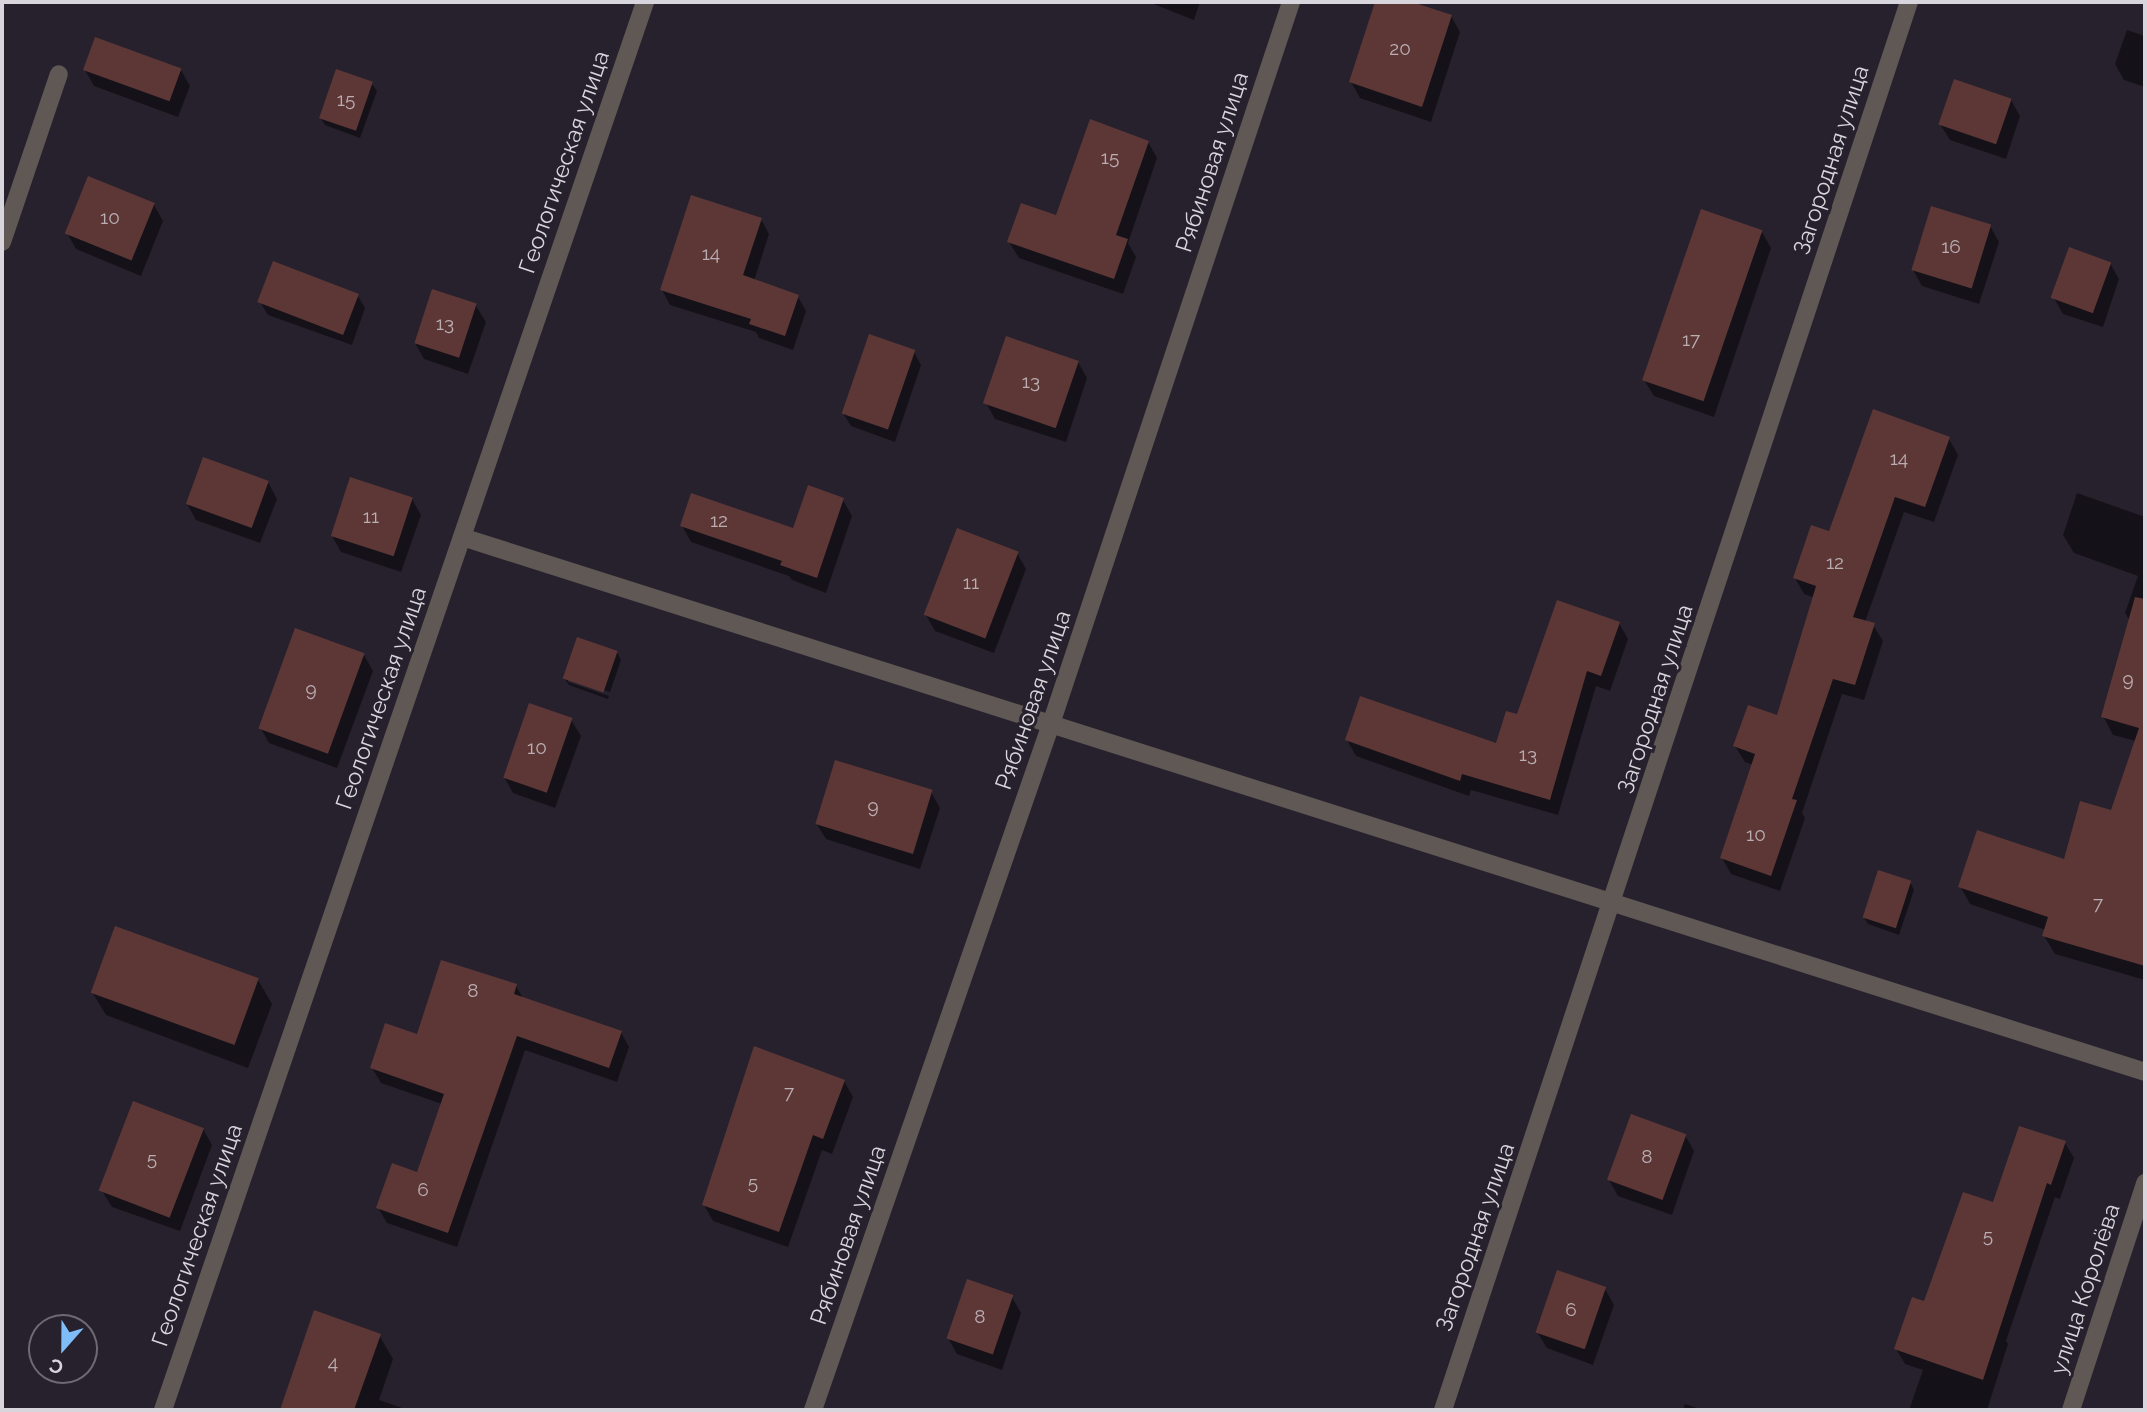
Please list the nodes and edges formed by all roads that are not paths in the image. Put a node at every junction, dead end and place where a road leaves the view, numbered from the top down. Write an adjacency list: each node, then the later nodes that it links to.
1 (645, 2): 6 (street, Геологическая улица)
2 (1292, 2): 7 (street, Рябиновая улица)
3 (1909, 2): 8 (street, Загородная улица)
4 (59, 74): 5 (street)
5 (2, 242)
6 (462, 537): 7 (street); 11 (street, Геологическая улица)
7 (1051, 724): 8 (street); 12 (street, Рябиновая улица)
8 (1613, 903): 9 (street); 13 (street, Загородная улица)
9 (2145, 1072)
10 (2145, 1183): 14 (street, улица Королёва)
11 (163, 1410)
12 (813, 1410)
13 (1443, 1410)
14 (2071, 1410)

